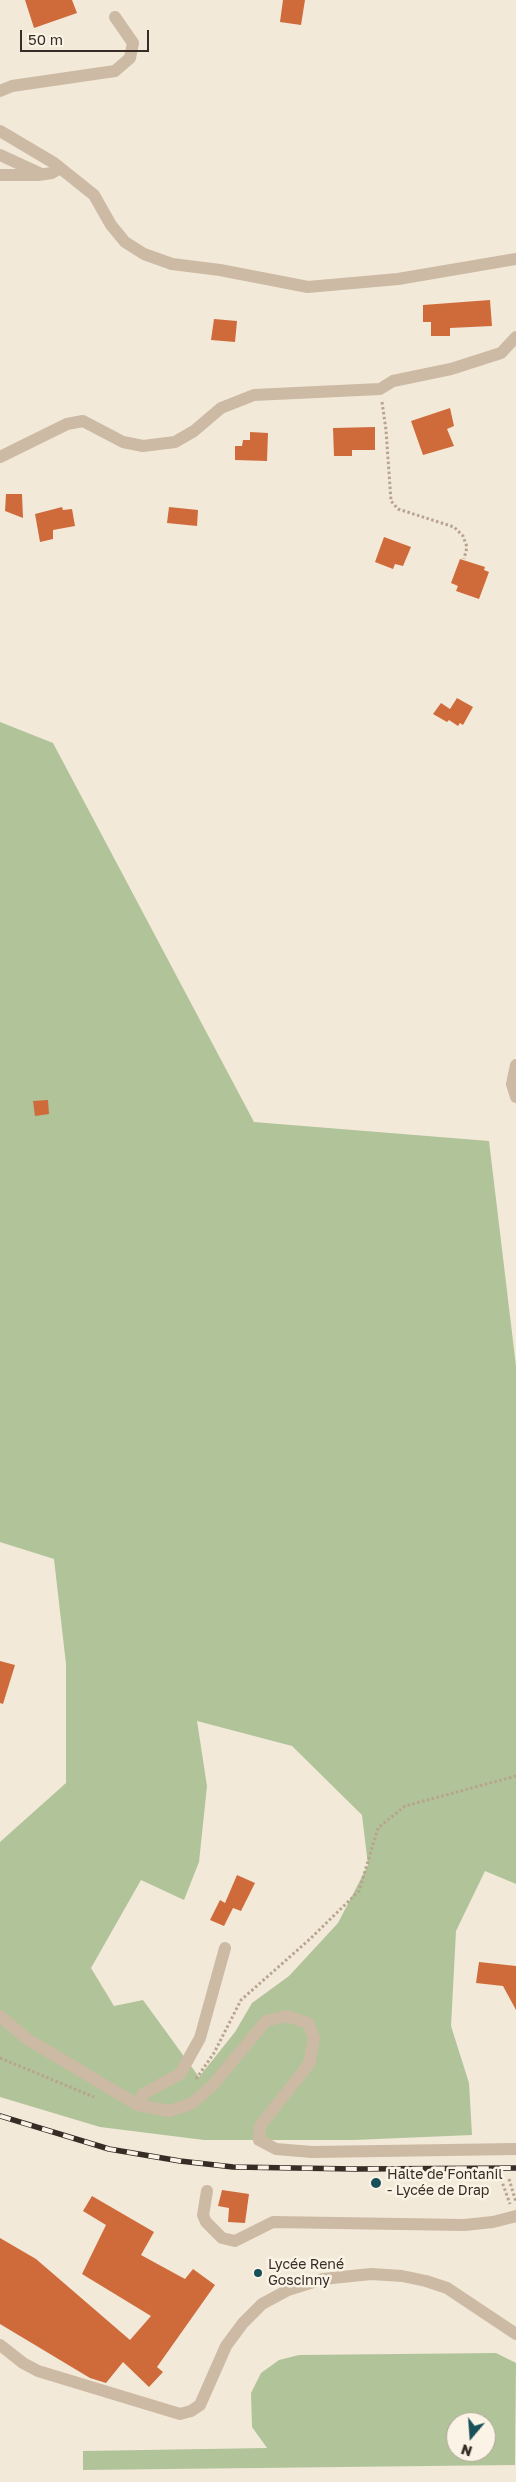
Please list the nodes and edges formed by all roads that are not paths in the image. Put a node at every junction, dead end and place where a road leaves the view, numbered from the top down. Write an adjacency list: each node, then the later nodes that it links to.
1 (115, 17): 2 (street)
2 (0, 91)
3 (0, 131): 5 (street)
4 (0, 155): 6 (street)
5 (60, 168): 6 (street); 8 (street)
6 (42, 174): 7 (street)
7 (0, 175)
8 (516, 259)
9 (516, 337): 10 (street)
10 (0, 457)
11 (516, 1065): 12 (street)
12 (516, 1097)
13 (225, 1948): 15 (street)
14 (0, 2016): 15 (street)
15 (138, 2105): 16 (street)
16 (516, 2149)
17 (207, 2191): 18 (street)
18 (516, 2216)
19 (516, 2334): 20 (street)
20 (0, 2345)

